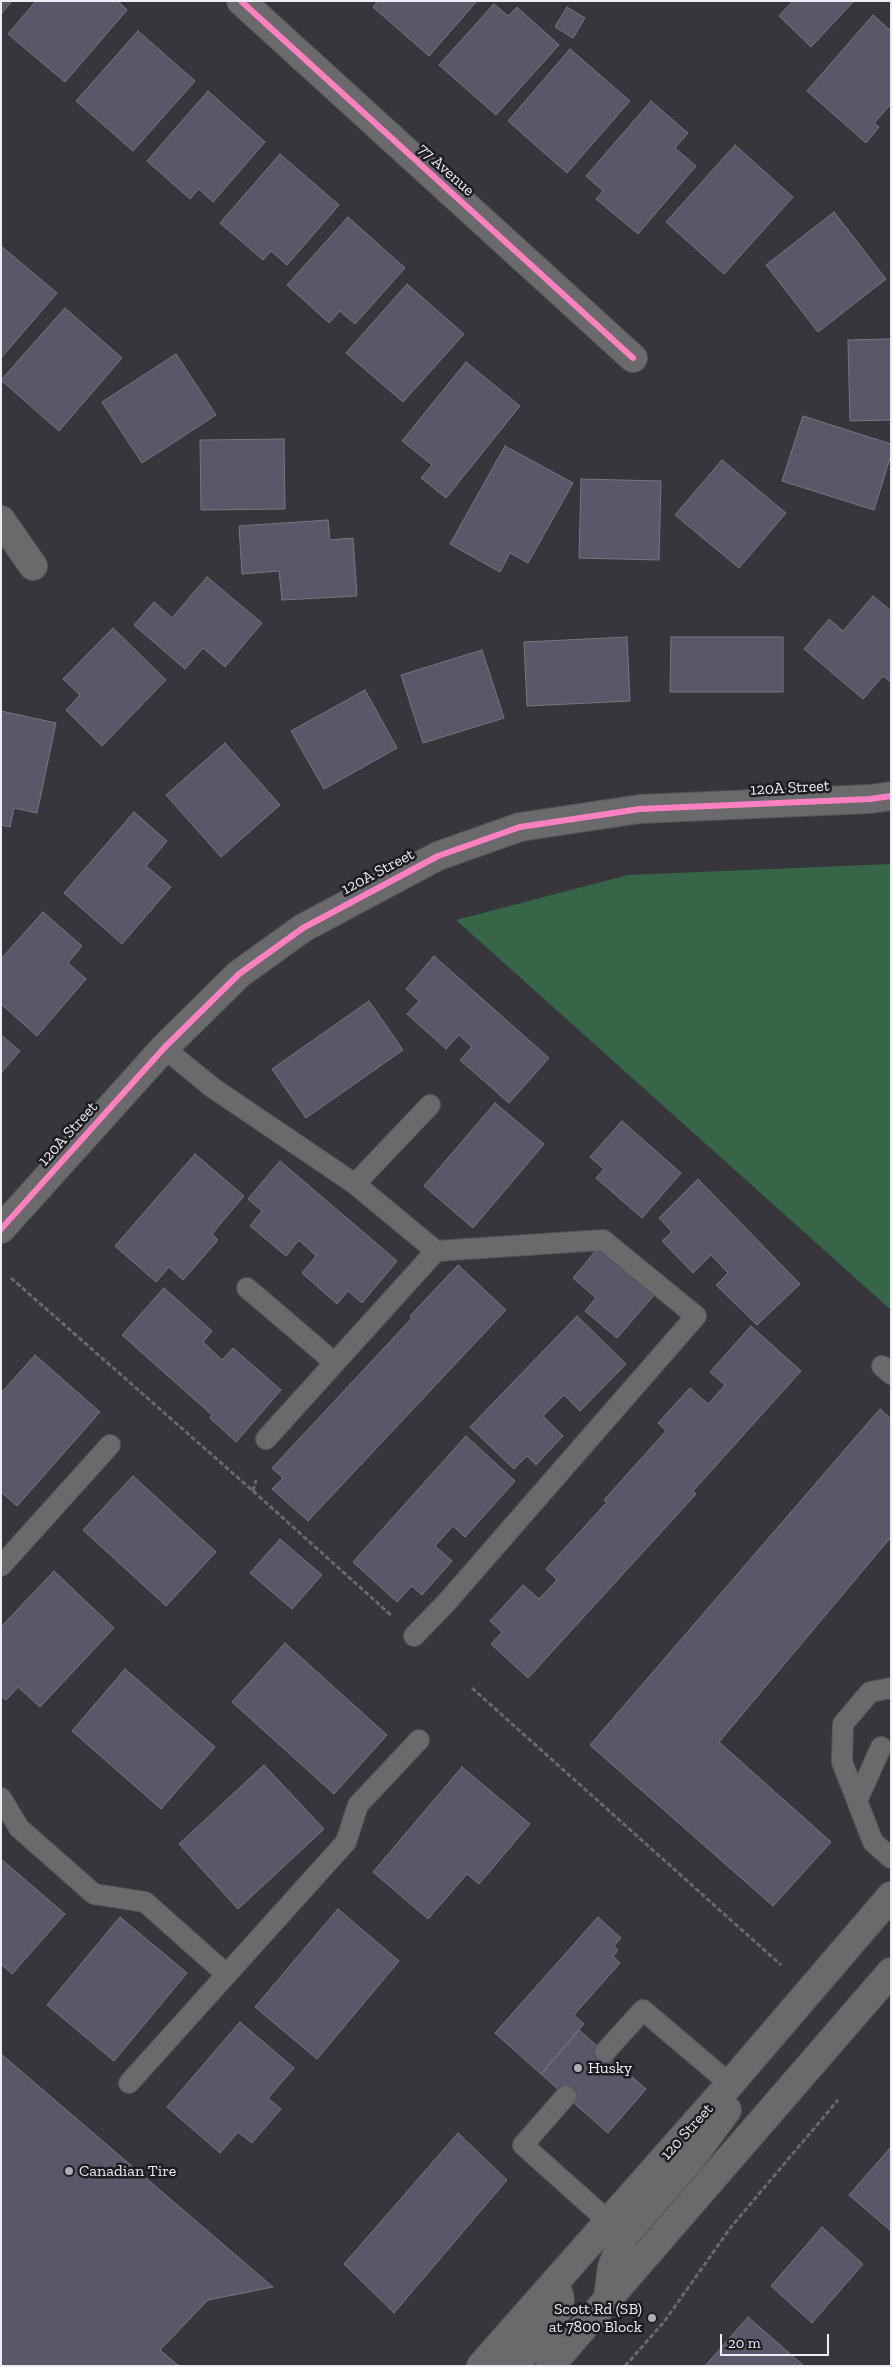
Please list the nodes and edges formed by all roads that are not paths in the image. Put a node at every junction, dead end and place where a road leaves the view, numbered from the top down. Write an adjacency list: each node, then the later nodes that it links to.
1 (241, 1): 2 (street, 77 Avenue)
2 (633, 358)
3 (1, 520): 4 (street)
4 (32, 566)
5 (891, 796): 6 (street, 120A Street)
6 (164, 1048): 8 (lane); 9 (street, 120A Street)
7 (430, 1106): 8 (lane)
8 (355, 1184): 10 (lane)
9 (1, 1229)
10 (436, 1251): 12 (lane); 16 (lane)
11 (247, 1288): 12 (lane)
12 (335, 1364): 13 (lane)
13 (266, 1439)
14 (110, 1445): 15 (lane)
15 (1, 1566)
16 (414, 1636)
17 (891, 1688): 21 (lane)
18 (419, 1740): 25 (lane)
19 (881, 1747): 21 (lane)
20 (1, 1798): 25 (lane)
21 (857, 1801): 22 (lane)
22 (891, 1858)
23 (891, 1896): 28 (street, 120 Street)
24 (891, 1972): 32 (street)
25 (226, 1974): 27 (lane)
26 (605, 2052): 28 (lane)
27 (129, 2083)
28 (730, 2084): 30 (street, 120 Street); 32 (street)
29 (566, 2096): 30 (lane)
30 (608, 2220): 31 (street, 120 Street)
31 (555, 2282): 33 (street, 120 Street); 34 (street)
32 (608, 2299): 35 (street)
33 (481, 2366)
34 (514, 2366)
35 (550, 2366)

